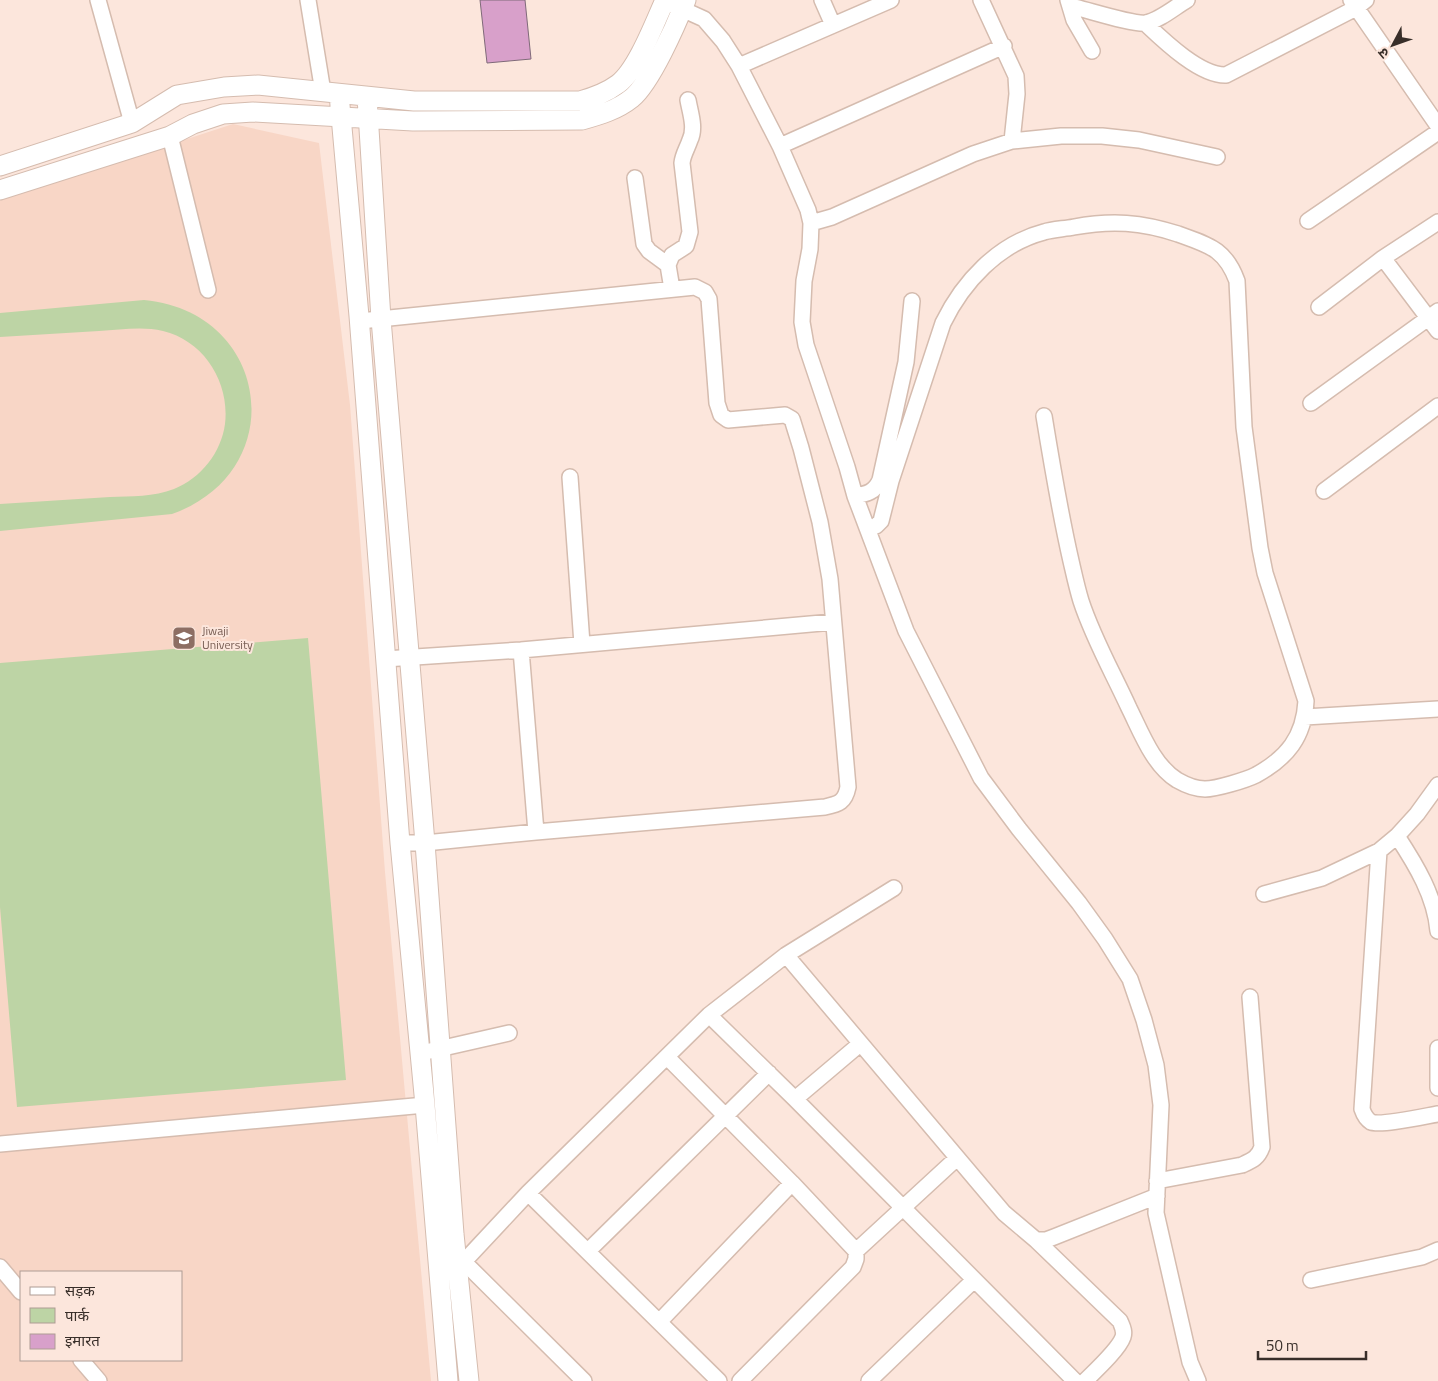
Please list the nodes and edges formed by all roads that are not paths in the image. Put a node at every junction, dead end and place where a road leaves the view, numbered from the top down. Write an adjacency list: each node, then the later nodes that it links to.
1 (98, 0): 21 (street)
2 (308, 0): 16 (street)
3 (822, 0): 12 (street)
4 (891, 0): 12 (street)
5 (1187, 0): 11 (street)
6 (665, 1): 10 (street); 17 (main road)
7 (987, 2): 13 (street)
8 (1069, 3): 11 (street); 14 (street)
9 (1358, 3): 11 (street); 22 (street)
10 (684, 4): 15 (street); 20 (main road)
11 (1145, 23)
12 (833, 26): 15 (street)
13 (1004, 46): 25 (street); 26 (street)
14 (1092, 50)
15 (739, 66): 26 (street)
16 (331, 93): 17 (main road); 19 (main road); 21 (main road)
17 (367, 97): 20 (main road)
18 (688, 100): 35 (street)
19 (341, 116): 20 (main road); 24 (main road); 42 (main road)
20 (369, 118): 41 (main road)
21 (132, 123): 28 (main road)
22 (1438, 126)
23 (1438, 132): 31 (street)
24 (170, 136): 30 (main road); 37 (street)
25 (1012, 141): 27 (street); 33 (street)
26 (780, 146): 33 (street)
27 (1217, 157)
28 (0, 166)
29 (635, 178): 35 (street)
30 (0, 190)
31 (1308, 221)
32 (1438, 222): 34 (street)
33 (811, 223): 49 (street)
34 (1383, 258): 39 (street); 40 (street)
35 (668, 266): 36 (street)
36 (672, 289): 41 (street); 51 (street)
37 (208, 290)
38 (912, 301): 49 (street)
39 (1319, 307)
40 (1433, 315): 43 (street); 44 (street)
41 (381, 319): 42 (street); 54 (main road)
42 (360, 321): 55 (main road)
43 (1438, 331)
44 (1311, 403)
45 (1438, 406): 48 (street)
46 (1044, 416): 57 (street)
47 (570, 476): 52 (street)
48 (1324, 491)
49 (855, 496): 50 (street)
50 (867, 528): 57 (street); 84 (street)
51 (833, 622): 52 (street); 59 (street)
52 (582, 644): 53 (street)
53 (521, 650): 54 (street); 59 (street)
54 (408, 658): 55 (street); 62 (main road)
55 (385, 659): 61 (main road)
56 (1438, 709): 57 (street)
57 (1305, 718)
58 (1438, 785): 60 (street)
59 (536, 832): 62 (street)
60 (1398, 836): 63 (street); 66 (street)
61 (400, 843): 62 (street); 74 (main road)
62 (424, 843): 73 (main road)
63 (1380, 852): 65 (street); 80 (street)
64 (894, 888): 67 (street)
65 (1264, 894)
66 (1438, 931)
67 (786, 955): 69 (street); 71 (street)
68 (1250, 997): 84 (street)
69 (709, 1015): 75 (street); 76 (street)
70 (509, 1033): 73 (street)
71 (860, 1044): 78 (street); 83 (street)
72 (1438, 1048): 77 (street)
73 (440, 1050): 74 (street); 93 (main road)
74 (420, 1053): 79 (main road)
75 (667, 1057): 81 (street); 86 (street)
76 (769, 1073): 78 (street); 81 (street)
77 (1438, 1088)
78 (796, 1099): 88 (street)
79 (425, 1105): 82 (street); 101 (main road)
80 (1438, 1114)
81 (726, 1116): 85 (street); 91 (street)
82 (0, 1144)
83 (957, 1158): 88 (street); 89 (street)
84 (1157, 1181): 87 (street)
85 (792, 1183): 92 (street); 98 (street)
86 (528, 1193): 91 (street); 93 (street)
87 (1156, 1196): 89 (street); 109 (street)
88 (904, 1208): 92 (street); 95 (street)
89 (1036, 1240): 108 (street)
90 (1438, 1250): 96 (street)
91 (588, 1251): 98 (street)
92 (856, 1251): 105 (street)
93 (461, 1266): 102 (main road); 103 (street)
94 (0, 1267): 97 (street)
95 (974, 1280): 106 (street); 107 (street)
96 (1311, 1280)
97 (20, 1291)
98 (660, 1321): 104 (street)
99 (82, 1361): 100 (street)
100 (99, 1381)
101 (448, 1381)
102 (469, 1381)
103 (584, 1381)
104 (719, 1381)
105 (740, 1381)
106 (869, 1381)
107 (1075, 1381)
108 (1085, 1381)
109 (1198, 1381)

